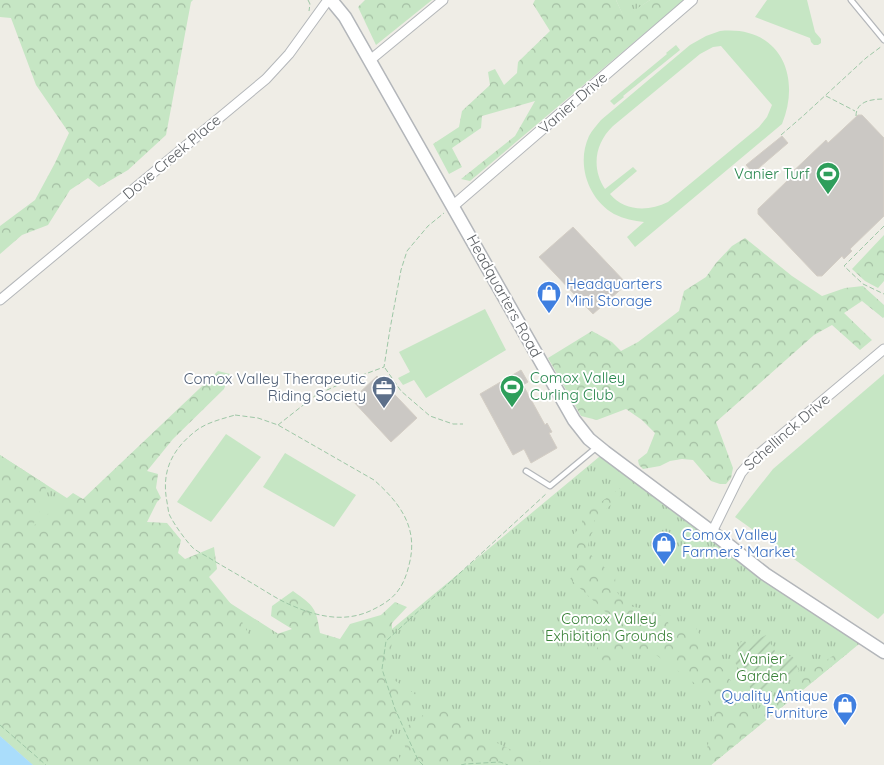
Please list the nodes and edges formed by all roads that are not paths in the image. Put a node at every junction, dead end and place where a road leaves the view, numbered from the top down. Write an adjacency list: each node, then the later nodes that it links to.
1 (329, 0): 6 (main road, Headquarters Road); 8 (street, Dove Creek Place)
2 (443, 0): 6 (street)
3 (692, 0): 7 (street, Vanier Drive)
4 (852, 0): 5 (lane)
5 (884, 40)
6 (370, 61): 7 (main road, Headquarters Road)
7 (453, 206): 10 (main road, Headquarters Road)
8 (0, 300)
9 (884, 349): 12 (street, Schellinck Drive)
10 (598, 447): 11 (lane); 12 (main road, Headquarters Road)
11 (526, 471)
12 (712, 532): 13 (main road, Headquarters Road)
13 (884, 652)

